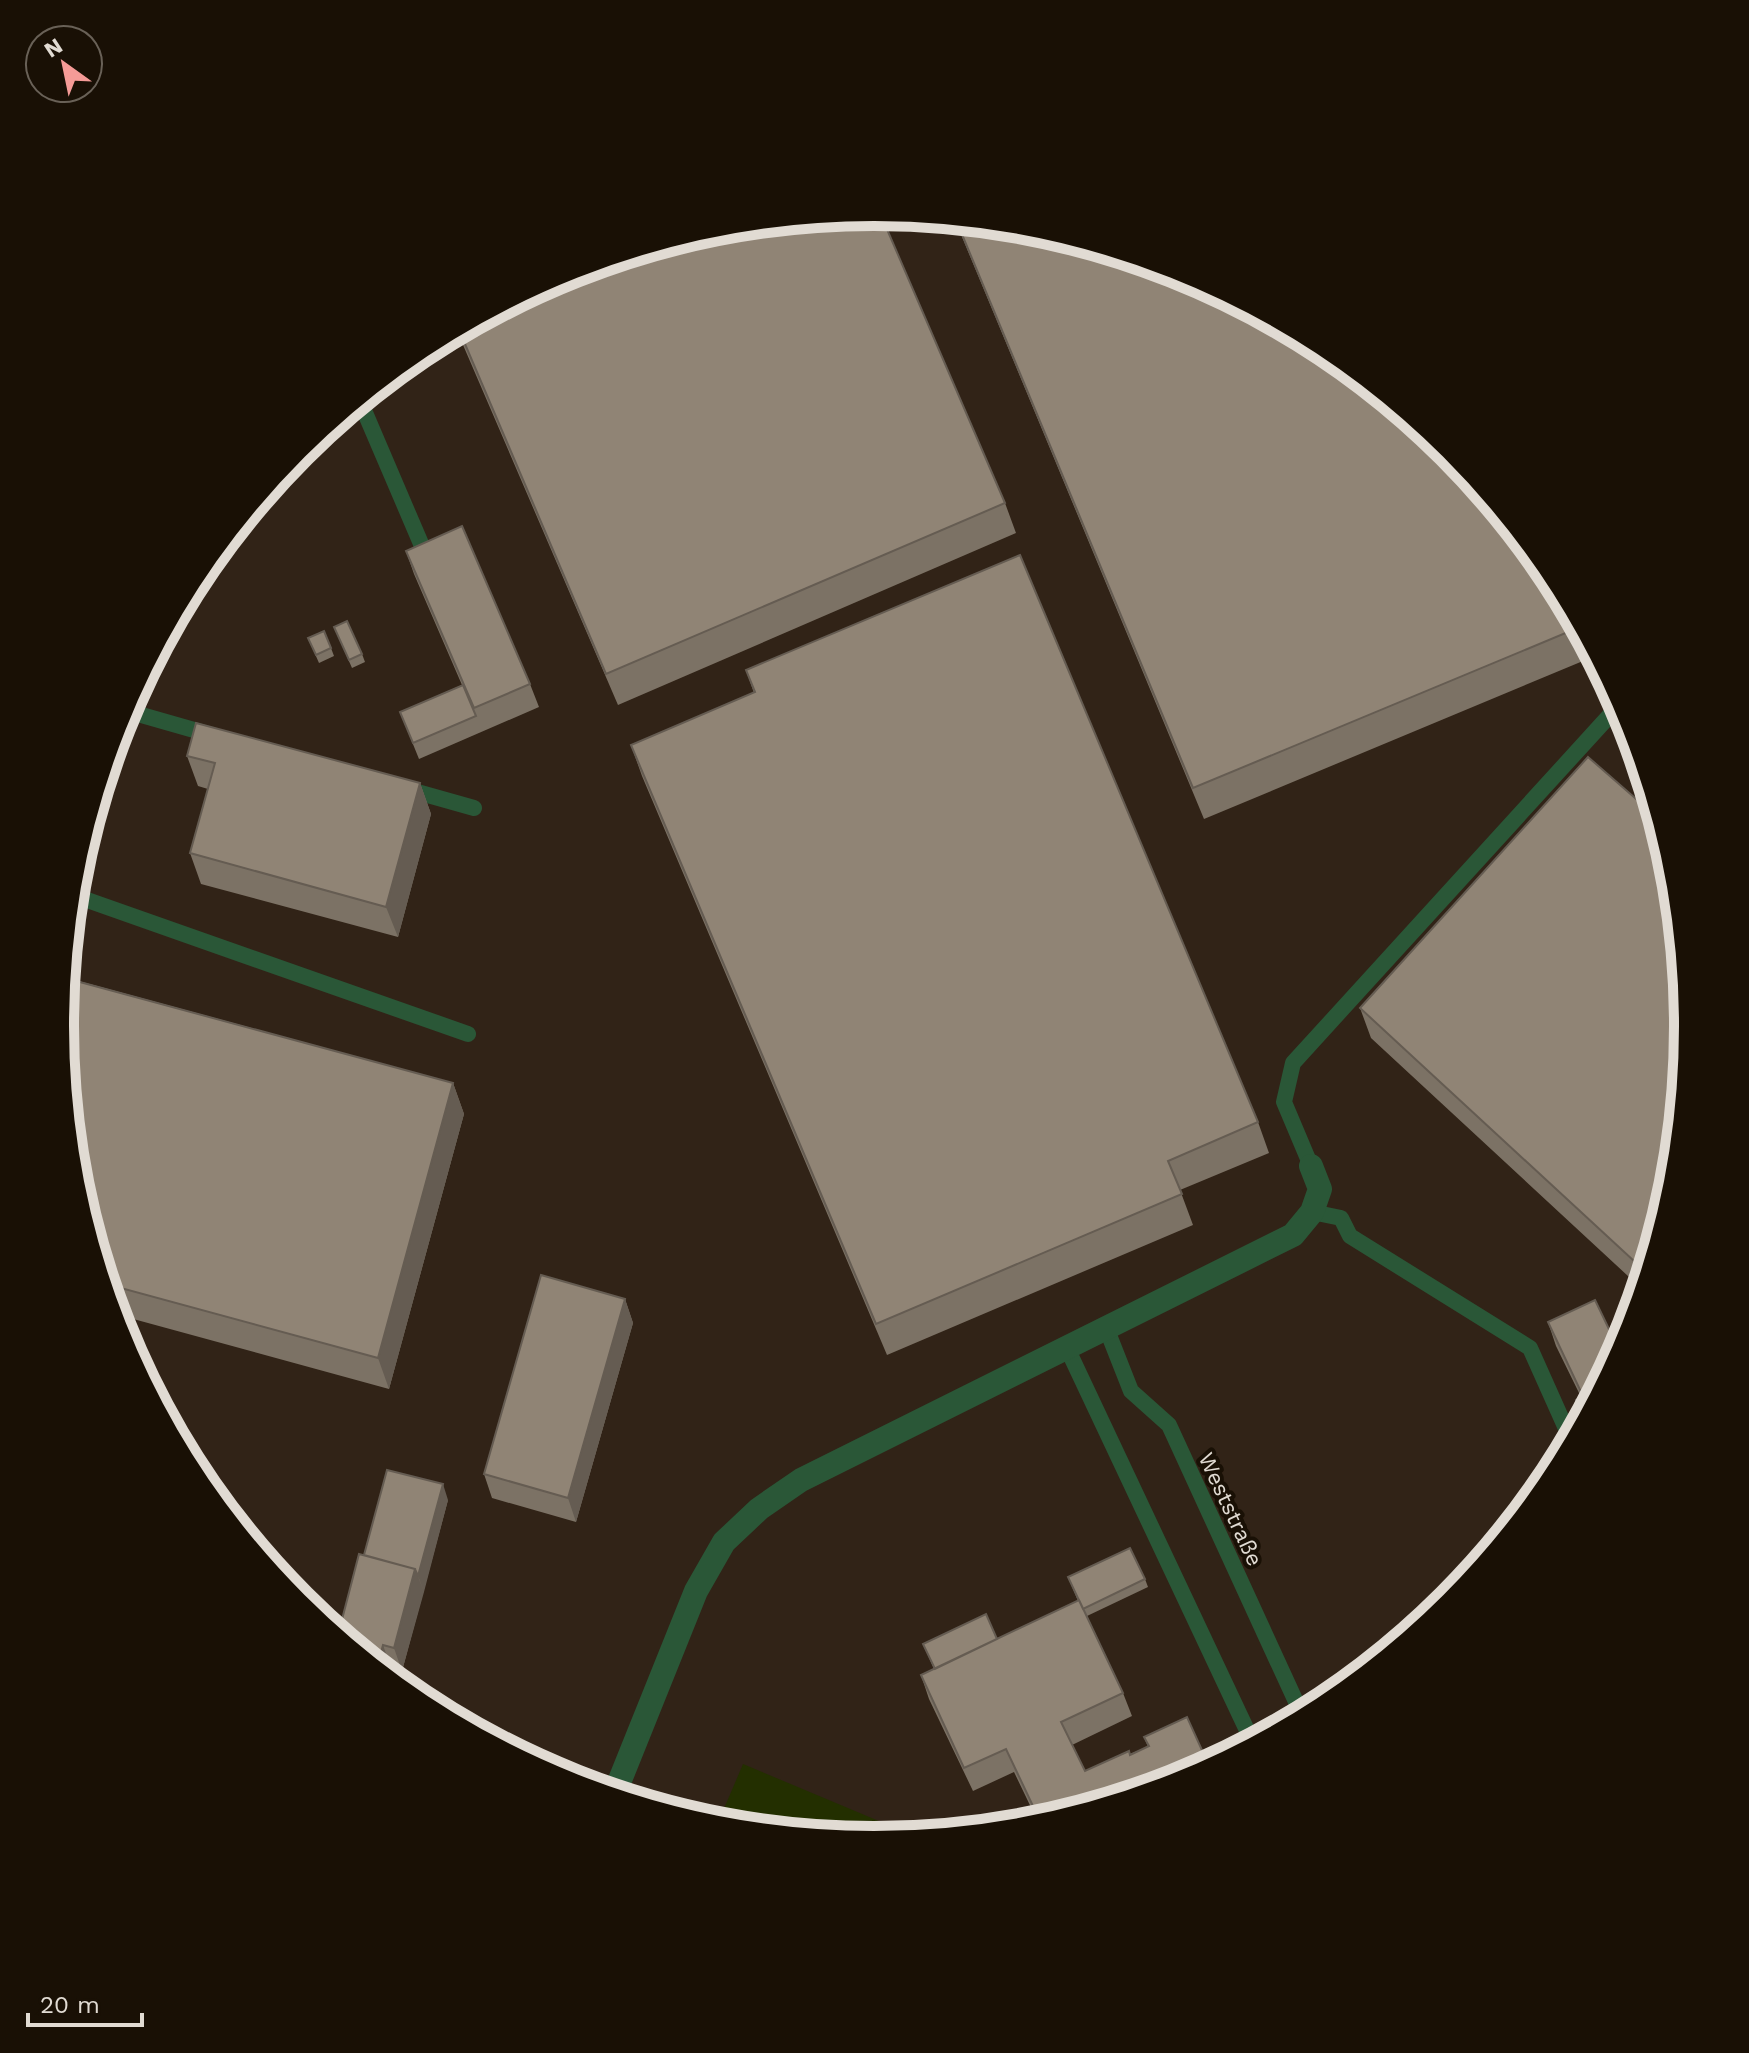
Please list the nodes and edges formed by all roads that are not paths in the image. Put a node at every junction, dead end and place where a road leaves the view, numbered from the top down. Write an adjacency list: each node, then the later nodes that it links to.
1 (364, 410): 2 (lane)
2 (422, 546)
3 (138, 714): 5 (lane)
4 (1611, 714): 10 (lane)
5 (231, 740)
6 (383, 783): 7 (lane)
7 (474, 808)
8 (85, 899): 9 (lane)
9 (468, 1034)
10 (1311, 1166): 11 (street)
11 (1312, 1212): 12 (street); 14 (lane)
12 (1107, 1330): 13 (street); 15 (lane, Weststraße)
13 (1068, 1350): 16 (lane); 17 (street)
14 (1566, 1429)
15 (1298, 1706)
16 (1249, 1734)
17 (618, 1785)

